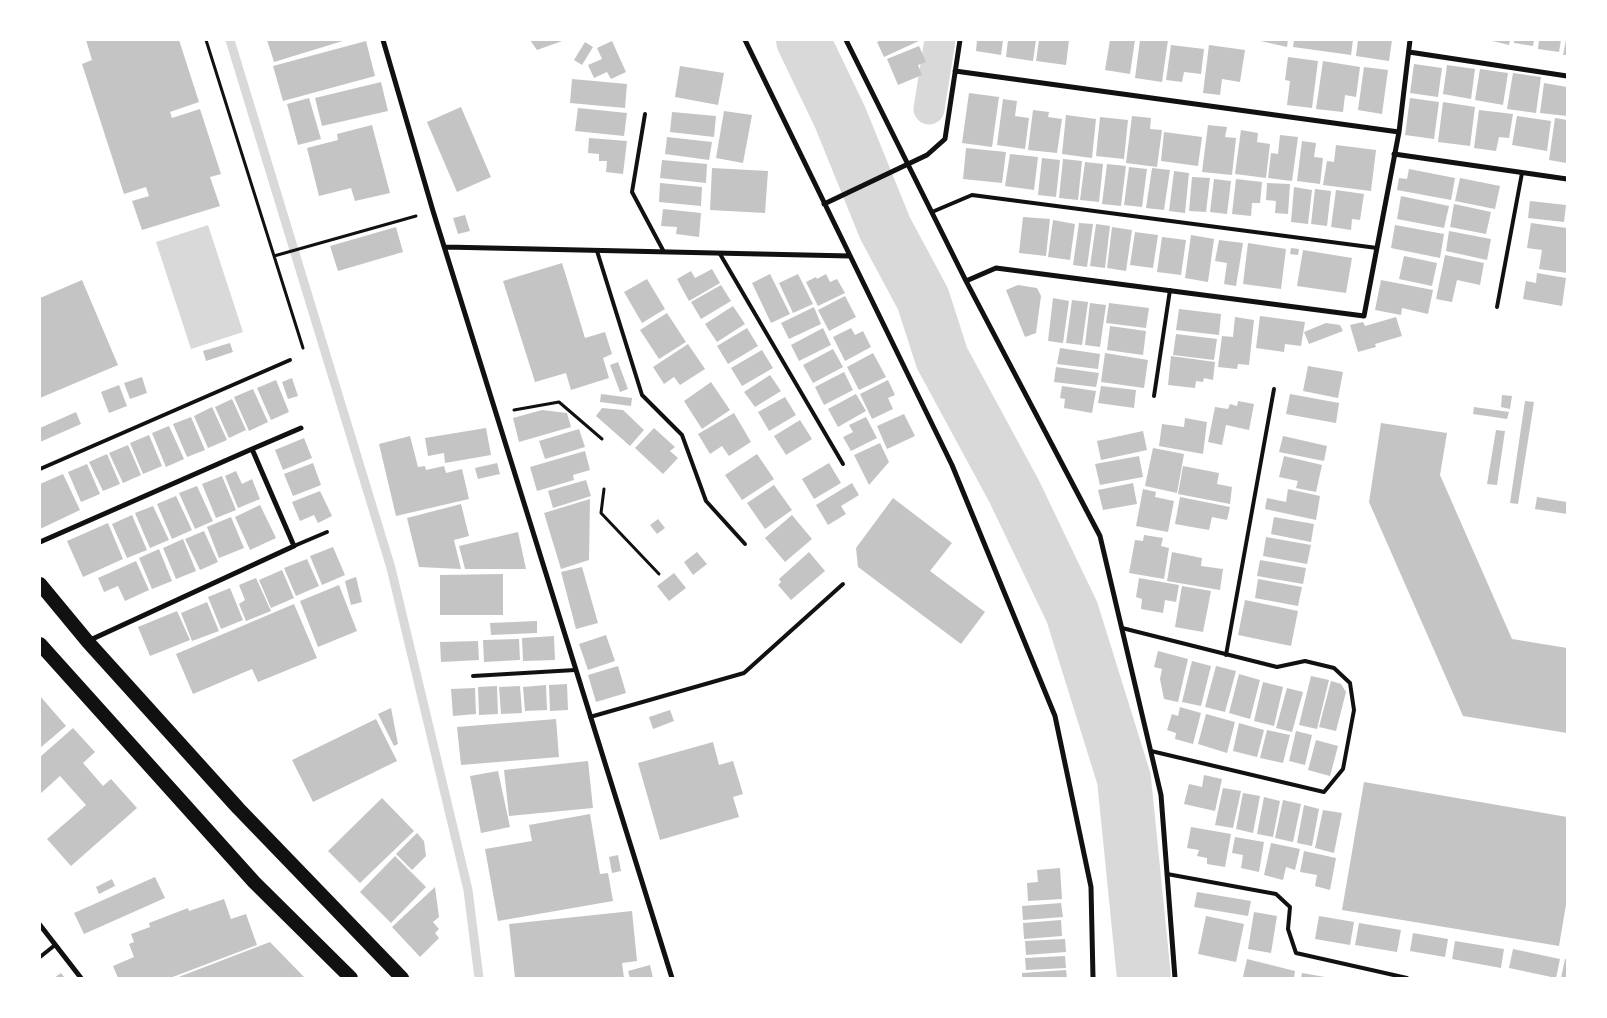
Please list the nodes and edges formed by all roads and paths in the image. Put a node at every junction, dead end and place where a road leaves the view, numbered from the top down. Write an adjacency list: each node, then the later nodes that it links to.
1 (206, 40): 24 (path)
2 (383, 40): 17 (street)
3 (746, 40): 16 (street)
4 (846, 40): 13 (street)
5 (960, 40): 8 (street)
6 (1410, 40): 7 (street)
7 (1408, 52): 9 (street); 11 (street)
8 (955, 72): 11 (street); 13 (street)
9 (1567, 76)
10 (645, 114): 22 (lane)
11 (1399, 132): 12 (street)
12 (1394, 154): 14 (street); 20 (street)
13 (909, 164): 16 (street); 18 (street)
14 (1522, 173): 15 (street); 28 (lane)
15 (1567, 179)
16 (824, 204): 25 (street)
17 (433, 211): 19 (street); 24 (path)
18 (932, 212): 20 (lane); 26 (street)
19 (445, 247): 21 (street); 33 (street)
20 (1377, 248): 27 (street)
21 (596, 251): 22 (street); 42 (lane)
22 (664, 252): 23 (street)
23 (720, 254): 25 (street); 37 (lane)
24 (274, 256): 29 (path)
25 (850, 256): 63 (street)
26 (966, 281): 27 (street); 47 (street)
27 (1170, 290): 32 (lane)
28 (1497, 307)
29 (304, 351)
30 (290, 360): 38 (lane)
31 (1274, 389): 50 (lane)
32 (1154, 396)
33 (496, 413): 35 (path); 51 (street)
34 (301, 428): 36 (street)
35 (602, 440)
36 (252, 449): 41 (street); 43 (street)
37 (844, 464)
38 (40, 469)
39 (604, 489): 44 (path)
40 (327, 532): 43 (lane)
41 (40, 542)
42 (745, 544)
43 (294, 546): 48 (street)
44 (659, 574)
45 (40, 584): 48 (highway)
46 (843, 584): 53 (lane)
47 (1122, 628): 50 (lane); 54 (street)
48 (88, 642): 61 (highway)
49 (40, 644): 60 (highway)
50 (1226, 655): 54 (lane)
51 (575, 670): 52 (lane); 53 (street)
52 (473, 676)
53 (590, 717): 62 (street)
54 (1151, 751): 55 (street)
55 (1167, 874): 64 (street); 65 (lane)
56 (40, 925): 57 (street)
57 (55, 945): 58 (lane); 59 (street)
58 (40, 957)
59 (80, 978)
60 (351, 978)
61 (402, 978)
62 (672, 978)
63 (1093, 978)
64 (1175, 978)
65 (1407, 978)

